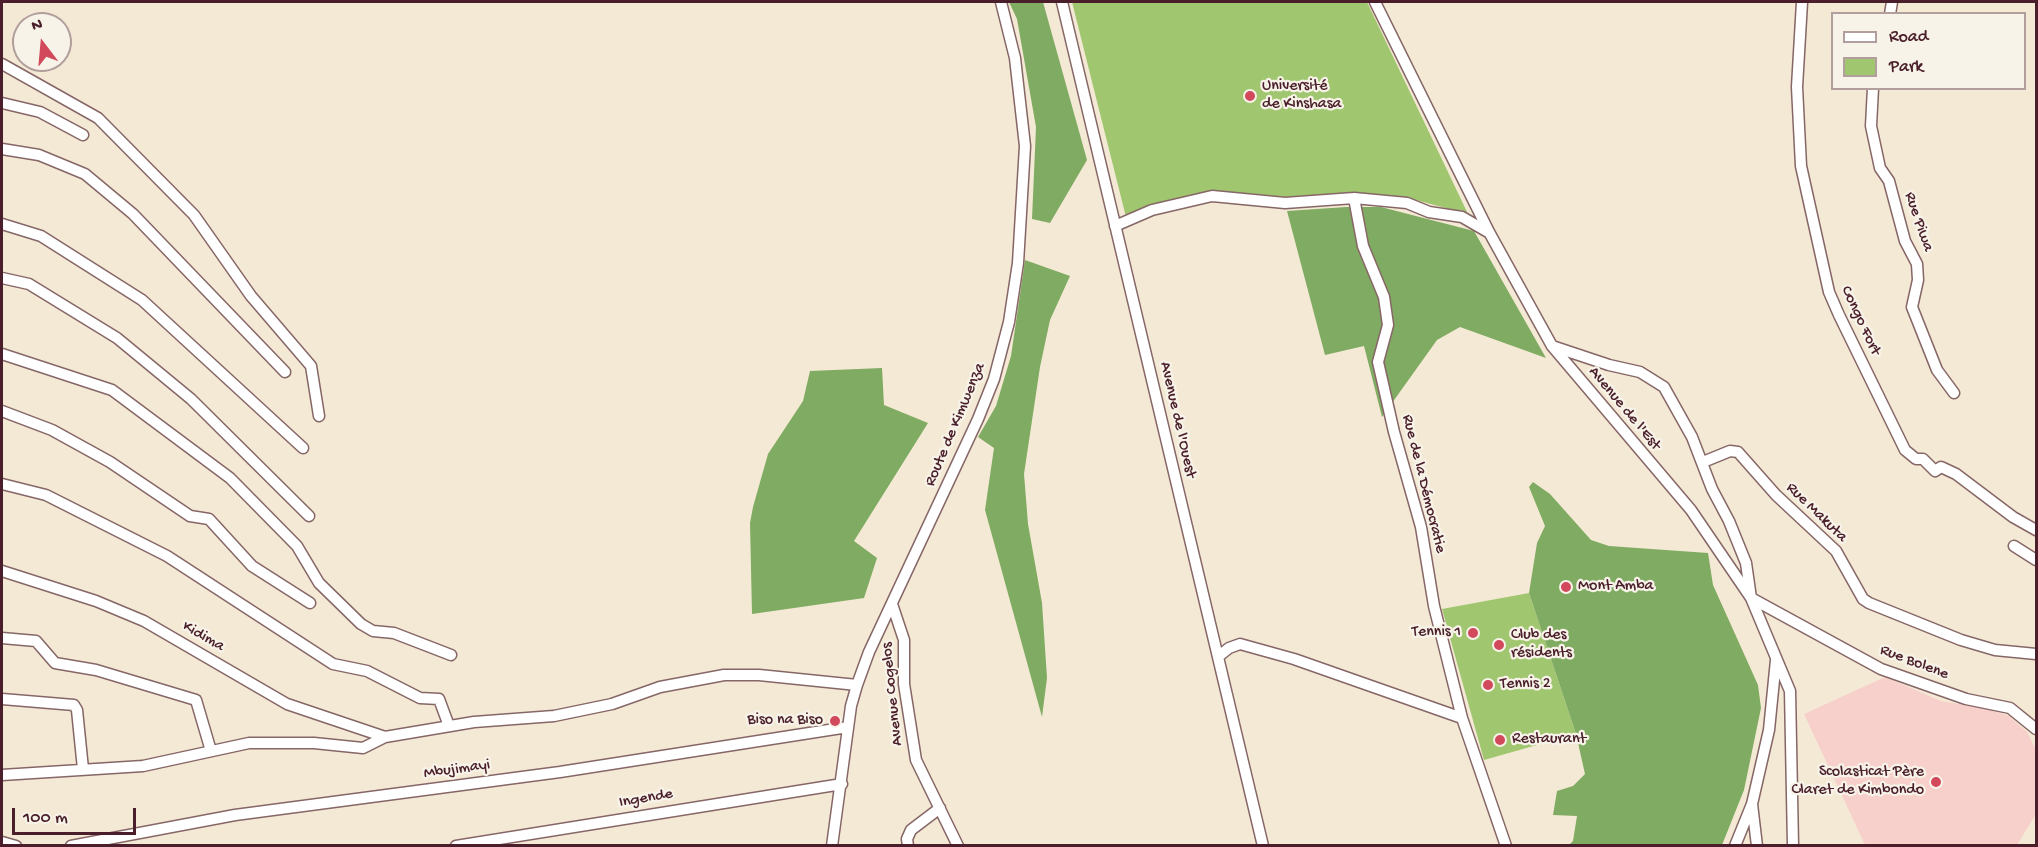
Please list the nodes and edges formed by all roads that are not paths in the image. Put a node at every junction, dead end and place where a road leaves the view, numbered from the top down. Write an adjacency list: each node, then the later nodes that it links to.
1 (1001, 2): 33 (street, Route de Kimwenza)
2 (1062, 2): 12 (street, Avenue de l'Ouest)
3 (1375, 2): 13 (street, Avenue de l'Est)
4 (1802, 2): 25 (street, Congo Fort)
5 (2, 64): 20 (street)
6 (1873, 90): 18 (street, Rue Piwa)
7 (2, 103): 8 (street)
8 (83, 135)
9 (2, 149): 17 (street)
10 (1354, 198): 12 (street); 13 (street); 41 (street, Rue de la Démocratie)
11 (2, 224): 21 (street)
12 (1115, 226): 37 (street, Avenue de l'Ouest)
13 (1489, 232): 15 (street, Avenue de l'Est)
14 (2, 278): 24 (street)
15 (1552, 346): 22 (street); 31 (street, Avenue de l'Est)
16 (2, 354): 36 (street)
17 (285, 372)
18 (1954, 393)
19 (2, 411): 32 (street)
20 (319, 416)
21 (303, 448)
22 (1703, 462): 31 (street); 35 (street, Rue Makuta)
23 (2, 484): 42 (street)
24 (309, 516)
25 (2013, 517): 26 (street); 27 (street, Congo Fort)
26 (2037, 520)
27 (2037, 530)
28 (2014, 546): 29 (street)
29 (2037, 560)
30 (2, 571): 45 (street, Kidima)
31 (1751, 598): 38 (street, Avenue de l'Est); 44 (street, Rue Bolene)
32 (310, 603)
33 (892, 604): 39 (street, Route de Kimwenza); 51 (street, Avenue Cogelos)
34 (2, 638): 46 (street)
35 (2037, 654)
36 (451, 655)
37 (1219, 656): 41 (street); 60 (street, Avenue de l'Ouest)
38 (1776, 657): 50 (street); 64 (street, Avenue de l'Est)
39 (856, 686): 42 (street); 43 (street, Route de Kimwenza)
40 (2, 699): 47 (street)
41 (1462, 718): 61 (street, Rue de la Démocratie)
42 (449, 726): 45 (street)
43 (848, 728): 49 (street, Route de Kimwenza); 53 (street, Mbujimayi)
44 (2037, 729)
45 (385, 736): 46 (street)
46 (211, 751): 47 (street)
47 (83, 769): 48 (street)
48 (2, 775)
49 (842, 784): 56 (street, Ingende); 57 (street, Route de Kimwenza)
50 (1752, 804): 62 (street); 63 (street)
51 (940, 808): 58 (street); 59 (street, Avenue Cogelos)
52 (2, 842): 54 (street)
53 (84, 845): 55 (street, Mbujimayi)
54 (16, 846)
55 (71, 846)
56 (456, 846)
57 (832, 846)
58 (908, 846)
59 (958, 846)
60 (1263, 846)
61 (1506, 846)
62 (1735, 846)
63 (1757, 846)
64 (1793, 846)

